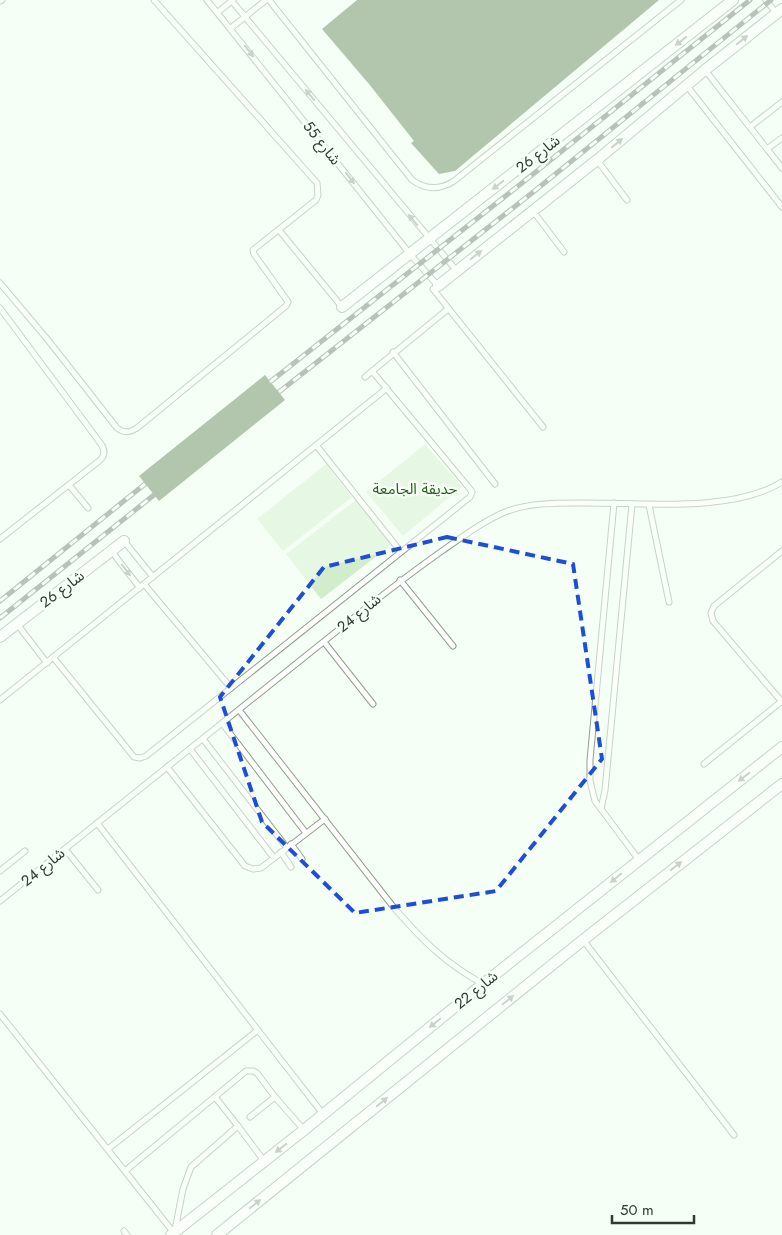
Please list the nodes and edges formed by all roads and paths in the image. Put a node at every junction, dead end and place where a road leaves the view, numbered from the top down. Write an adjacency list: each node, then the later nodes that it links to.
1 (154, 0): 23 (lane)
2 (207, 0): 9 (lane, شارع 55)
3 (232, 0): 9 (lane); 10 (lane, شارع 55)
4 (268, 0): 5 (lane); 10 (lane)
5 (682, 0)
6 (733, 0): 24 (street, شارع 26, one-way to 24)
7 (766, 0): 8 (lane)
8 (779, 11): 12 (street, one-way to 8)
9 (218, 12): 11 (lane, شارع 55)
10 (245, 17): 11 (lane); 24 (lane, شارع 55, one-way to 10)
11 (231, 28): 26 (lane, شارع 55, one-way to 26)
12 (705, 70): 13 (street); 15 (lane)
13 (687, 86): 18 (street, one-way to 13); 21 (lane)
14 (782, 102): 15 (lane)
15 (750, 127): 17 (lane)
16 (782, 138): 17 (lane)
17 (767, 149): 19 (lane)
18 (597, 160): 20 (lane); 22 (street)
19 (782, 168)
20 (628, 200)
21 (782, 207)
22 (532, 210): 25 (lane); 27 (street, one-way to 22)
23 (279, 230): 28 (lane); 30 (lane)
24 (429, 239): 26 (street, شارع 26); 27 (lane, شارع 55)
25 (564, 252)
26 (410, 254): 29 (lane, شارع 55); 30 (street, شارع 26)
27 (456, 270): 29 (street)
28 (0, 283)
29 (435, 287): 32 (lane, شارع 55)
30 (342, 307)
31 (0, 308): 41 (lane)
32 (448, 309): 33 (lane); 37 (lane, شارع 55)
33 (394, 352): 34 (lane); 40 (lane)
34 (372, 371): 35 (lane); 36 (lane)
35 (365, 377)
36 (387, 388): 38 (lane); 50 (lane)
37 (543, 427)
38 (316, 445): 50 (lane); 51 (lane)
39 (782, 482): 44 (lane, شارع 24)
40 (495, 484)
41 (69, 485): 45 (lane); 46 (lane)
42 (614, 503): 43 (lane, شارع 24); 52 (lane, شارع 24); 73 (lane)
43 (632, 504): 44 (lane, شارع 24); 73 (lane)
44 (649, 505): 54 (lane)
45 (88, 508)
46 (0, 539)
47 (124, 542): 49 (street, شارع 26); 51 (lane)
48 (782, 551): 63 (lane)
49 (112, 552): 53 (lane, one-way to 53); 55 (street, شارع 26)
50 (401, 552): 61 (lane)
51 (153, 577): 53 (lane)
52 (400, 580): 57 (lane, شارع 24); 58 (lane)
53 (142, 586): 59 (lane); 61 (lane)
54 (669, 602)
55 (17, 624): 56 (street, شارع 26); 60 (lane)
56 (0, 637)
57 (324, 642): 64 (lane); 65 (lane, شارع 24)
58 (453, 646)
59 (53, 657): 60 (lane); 61 (lane)
60 (47, 662): 62 (lane)
61 (231, 688)
62 (0, 700)
63 (782, 701): 70 (lane)
64 (374, 704)
65 (239, 710): 66 (lane, شارع 24); 74 (lane)
66 (222, 723): 67 (lane, شارع 24); 76 (lane)
67 (202, 739): 69 (lane, شارع 24); 77 (lane)
68 (782, 747): 83 (street, شارع 22, one-way to 83)
69 (190, 749): 71 (lane, شارع 24); 81 (lane)
70 (704, 764)
71 (167, 767): 75 (lane, شارع 24); 81 (lane)
72 (782, 784): 88 (street, شارع 22, one-way to 72)
73 (601, 809): 83 (lane)
74 (325, 818): 76 (lane); 89 (lane)
75 (97, 823): 78 (lane, شارع 24); 91 (lane)
76 (306, 832): 77 (lane)
77 (289, 846): 80 (lane); 82 (lane)
78 (65, 849): 86 (lane); 87 (lane, شارع 24)
79 (25, 851): 85 (lane)
80 (281, 852): 81 (lane); 84 (lane)
81 (274, 858)
82 (302, 859)
83 (639, 860): 89 (street, شارع 22, one-way to 89)
84 (291, 867)
85 (0, 871)
86 (98, 890)
87 (0, 901)
88 (583, 940): 98 (lane); 103 (street, شارع 22, one-way to 88)
89 (483, 984): 94 (street, شارع 22, one-way to 94)
90 (0, 1014): 99 (lane)
91 (258, 1030): 94 (lane); 99 (lane)
92 (214, 1097): 93 (lane); 96 (lane); 101 (lane)
93 (275, 1097): 95 (lane); 97 (lane)
94 (322, 1114): 97 (street, شارع 22)
95 (250, 1117)
96 (238, 1126): 100 (lane); 102 (lane)
97 (304, 1130): 100 (street, شارع 22, one-way to 100)
98 (734, 1135)
99 (108, 1149): 101 (lane)
100 (264, 1161): 102 (street, شارع 22)
101 (125, 1171): 102 (lane)
102 (172, 1234)
103 (217, 1235)

